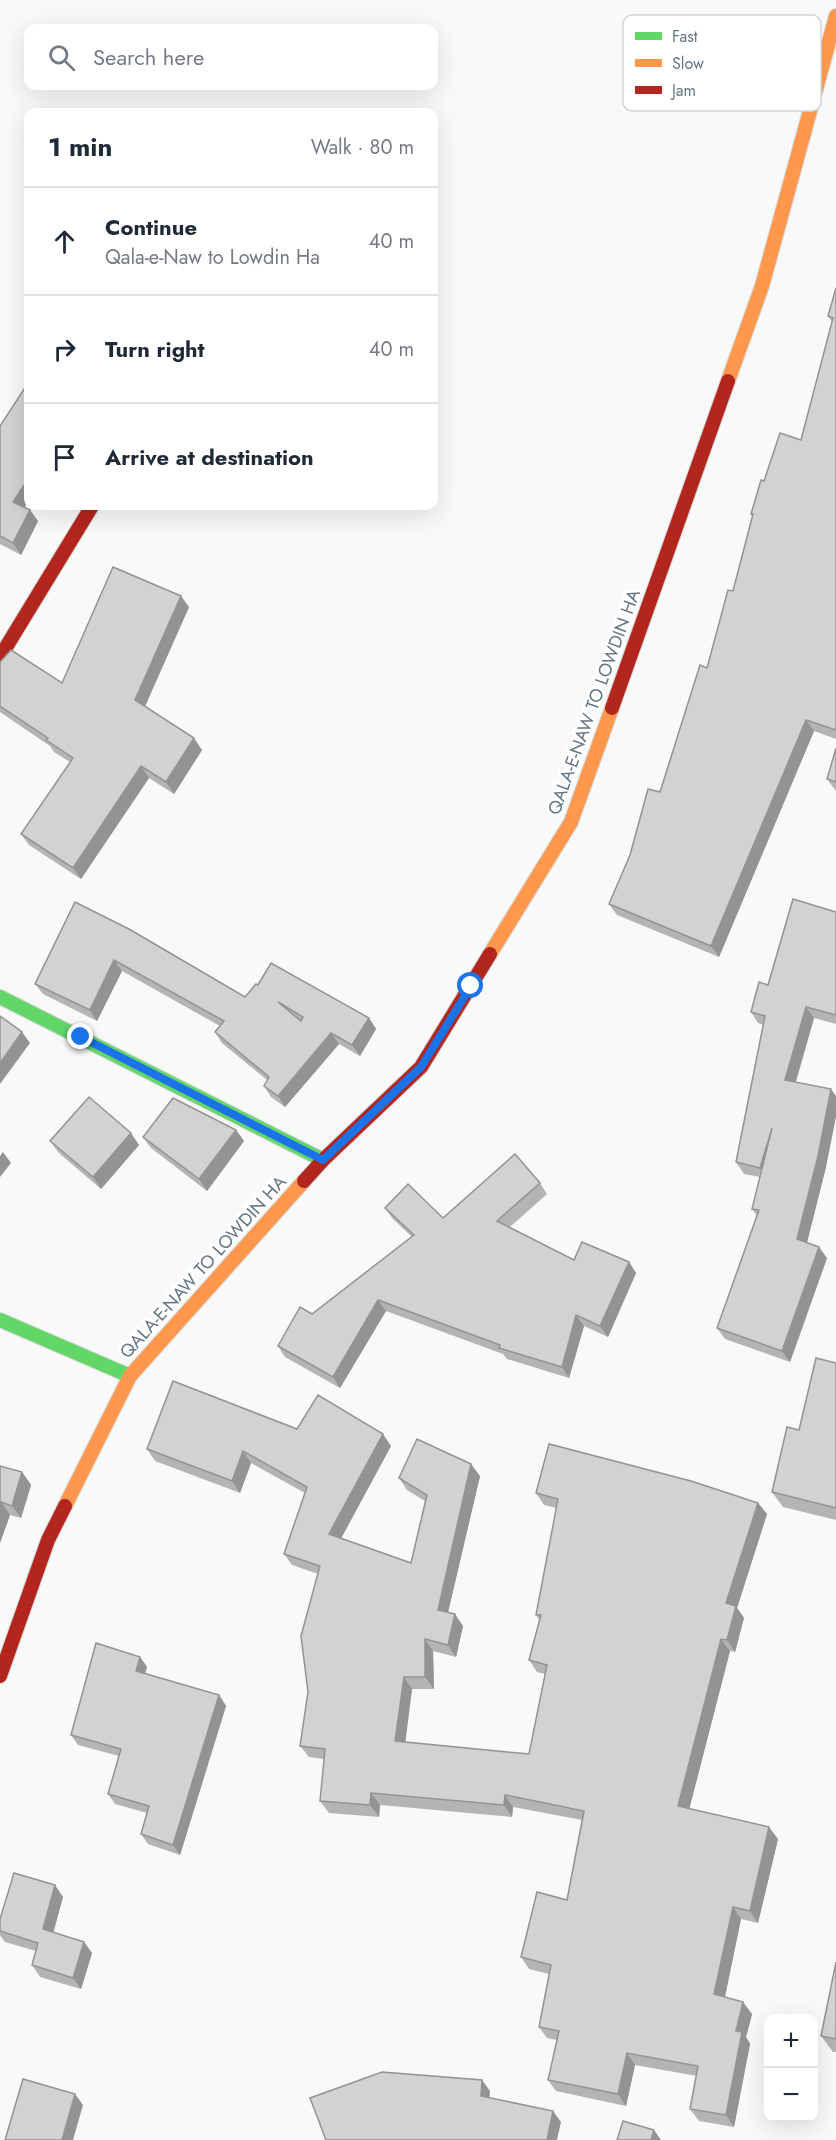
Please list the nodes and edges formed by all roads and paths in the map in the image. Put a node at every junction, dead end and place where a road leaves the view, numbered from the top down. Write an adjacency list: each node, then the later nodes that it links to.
1 (836, 16): 2 (main road, QALA-E-NAW TO LOWDIN HA)
2 (821, 71)
3 (810, 111): 7 (main road, QALA-E-NAW TO LOWDIN HA)
4 (90, 510): 5 (main road)
5 (0, 657)
6 (0, 997): 7 (main road)
7 (323, 1160): 9 (main road, QALA-E-NAW TO LOWDIN HA)
8 (0, 1320): 9 (main road)
9 (130, 1376): 10 (main road, QALA-E-NAW TO LOWDIN HA)
10 (0, 1676)

